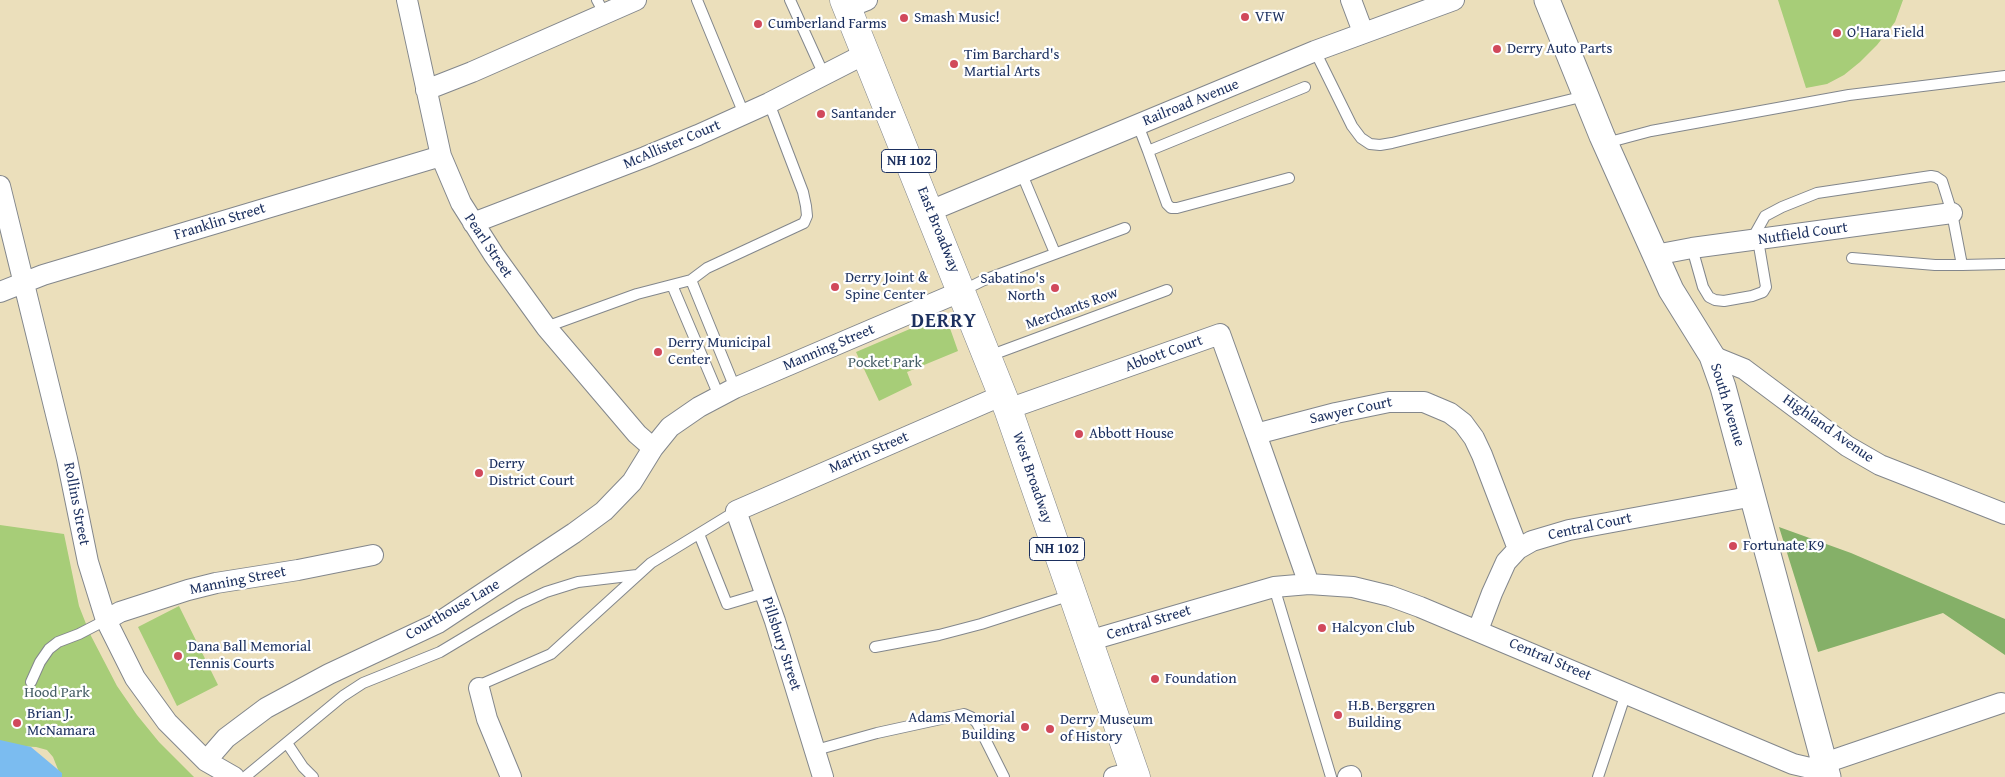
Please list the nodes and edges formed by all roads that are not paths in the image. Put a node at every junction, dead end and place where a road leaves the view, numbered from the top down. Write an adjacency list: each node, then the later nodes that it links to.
1 (407, 0): 16 (street, Pearl Street)
2 (636, 0): 9 (street)
3 (697, 0): 19 (lane)
4 (790, 0): 13 (lane)
5 (1351, 0): 10 (street)
6 (1454, 0): 10 (street, Railroad Avenue)
7 (1547, 0): 17 (street, South Avenue)
8 (853, 3): 12 (main road, East Broadway / NH 102)
9 (601, 7): 16 (street)
10 (1363, 32): 11 (street, Railroad Avenue)
11 (1315, 51): 17 (lane); 20 (street, Railroad Avenue)
12 (865, 54): 13 (street, McAllister Court); 27 (main road, East Broadway / NH 102)
13 (824, 75): 18 (street, McAllister Court)
14 (2005, 76): 21 (lane)
15 (1305, 87): 22 (lane)
16 (426, 90): 23 (street, Pearl Street)
17 (1585, 96): 21 (street, South Avenue)
18 (769, 103): 19 (street, McAllister Court); 38 (lane)
19 (744, 114): 29 (street, McAllister Court)
20 (1138, 125): 22 (lane); 24 (street, Railroad Avenue)
21 (1605, 144): 34 (street, South Avenue)
22 (1148, 151): 25 (lane)
23 (441, 156): 29 (street, Pearl Street); 39 (street, Franklin Street)
24 (1021, 172): 27 (street, Railroad Avenue); 33 (lane)
25 (1289, 178)
26 (0, 186): 39 (street, Rollins Street)
27 (930, 211): 42 (main road, East Broadway / NH 102)
28 (1952, 213): 31 (street, Nutfield Court); 31 (lane); 37 (lane)
29 (473, 223): 45 (street, Pearl Street)
30 (1125, 228): 33 (lane)
31 (1754, 241): 32 (street, Nutfield Court); 32 (lane)
32 (1692, 248): 34 (street, Nutfield Court)
33 (1055, 254): 42 (lane)
34 (1655, 255): 47 (street, South Avenue)
35 (1852, 258): 37 (lane)
36 (2005, 264): 37 (lane)
37 (1962, 265)
38 (691, 280): 40 (lane); 48 (lane)
39 (23, 284): 43 (street, Franklin Street); 63 (street, Rollins Street)
40 (672, 284): 45 (lane); 48 (lane)
41 (1167, 290): 46 (lane, Merchants Row)
42 (962, 291): 44 (main road, East Broadway / NH 102); 48 (street, Manning Street)
43 (0, 292)
44 (974, 322): 46 (main road, West Broadway / NH 102)
45 (546, 327): 51 (street, Pearl Street)
46 (988, 356): 49 (main road, West Broadway / NH 102)
47 (1712, 356): 52 (street, South Avenue); 54 (street, Highland Avenue)
48 (727, 392): 51 (street, Manning Street)
49 (1006, 402): 50 (street, Abbott Court); 53 (street, Martin Street); 62 (main road, West Broadway / NH 102)
50 (1256, 434): 56 (street, Sawyer Court); 59 (street)
51 (653, 448): 73 (street, Courthouse Lane)
52 (1754, 496): 56 (street, Central Court); 74 (street, South Avenue)
53 (736, 511): 55 (lane); 61 (street, Pillsbury Street)
54 (2005, 514)
55 (699, 534): 58 (lane); 61 (lane)
56 (1518, 549): 64 (street, Central Court)
57 (374, 556): 63 (street, Manning Street)
58 (638, 576): 68 (lane); 71 (lane)
59 (1309, 584): 60 (street, Central Street); 64 (street, Central Street)
60 (1274, 587): 65 (street, Central Street); 82 (lane)
61 (764, 593): 72 (street, Pillsbury Street)
62 (1072, 594): 65 (main road, West Broadway / NH 102); 66 (lane)
63 (106, 620): 67 (lane); 73 (street, Rollins Street)
64 (1478, 630): 69 (street, Central Street)
65 (1088, 641): 75 (main road, West Broadway / NH 102)
66 (874, 647)
67 (31, 682)
68 (478, 688): 79 (street)
69 (1626, 693): 74 (street, Central Street); 83 (lane)
70 (2001, 703): 74 (street, Central Street)
71 (287, 743): 77 (lane); 78 (lane)
72 (816, 750): 80 (street, Pillsbury Street); 81 (lane)
73 (206, 761): 76 (street, Rollins Street)
74 (1827, 770)
75 (1128, 775)
76 (234, 777)
77 (244, 777)
78 (313, 777)
79 (511, 777)
80 (823, 777)
81 (1004, 777)
82 (1331, 777)
83 (1598, 777)

